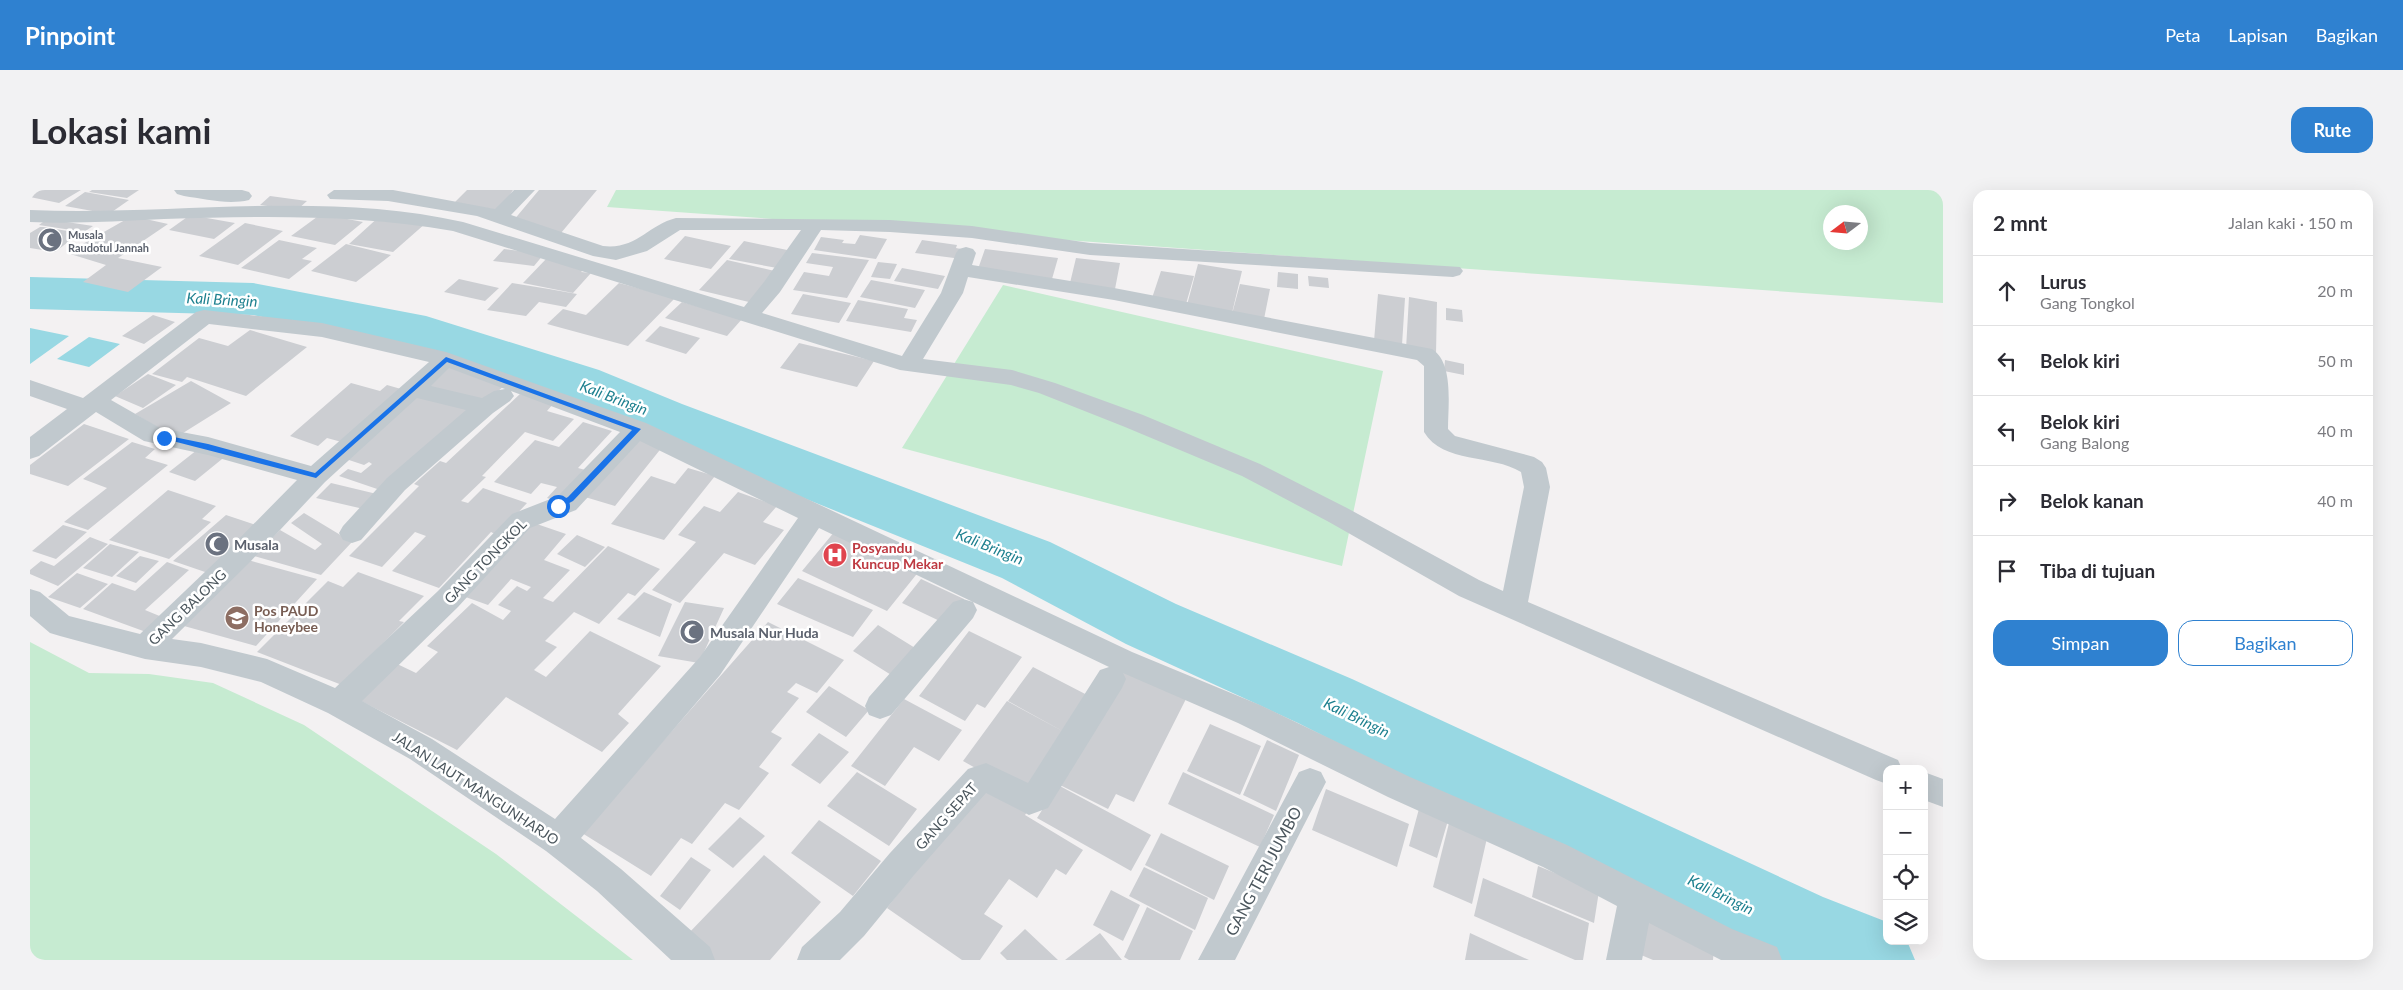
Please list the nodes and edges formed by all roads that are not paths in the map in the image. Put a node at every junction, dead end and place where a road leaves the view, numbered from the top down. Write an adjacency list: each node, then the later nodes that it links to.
1 (184, 190): 4 (street)
2 (525, 190): 6 (street)
3 (391, 192): 4 (street); 6 (street)
4 (231, 193)
5 (30, 216): 11 (street)
6 (498, 217): 7 (street)
7 (815, 224): 8 (street); 11 (street)
8 (972, 232): 9 (street); 10 (street)
9 (962, 270): 13 (street); 23 (street)
10 (1453, 271)
11 (749, 315): 13 (street)
12 (446, 359): 15 (street, GANG BALONG); 16 (street); 17 (street)
13 (908, 365): 23 (street)
14 (30, 388): 16 (street)
15 (414, 389): 19 (street, GANG BALONG); 21 (street)
16 (89, 404): 18 (street); 19 (street)
17 (637, 429): 20 (street); 27 (street, GANG TONGKOL)
18 (30, 450)
19 (316, 476): 25 (street, GANG BALONG)
20 (814, 515): 33 (street); 34 (street)
21 (352, 533)
22 (30, 600): 25 (street, JALAN LAUT MANGUNHARJO)
23 (1513, 608): 29 (street)
24 (962, 610): 28 (street)
25 (145, 647): 27 (street, JALAN LAUT MANGUNHARJO)
26 (1111, 678): 36 (street, GANG SEPAT)
27 (339, 704): 33 (street, JALAN LAUT MANGUNHARJO)
28 (880, 706)
29 (1883, 768)
30 (1310, 782): 37 (street, GANG TERI JUMBO)
31 (1928, 787): 32 (street)
32 (1943, 793)
33 (558, 840): 35 (street, JALAN LAUT MANGUNHARJO)
34 (1636, 898): 38 (street); 39 (street)
35 (698, 960)
36 (815, 960)
37 (1216, 960)
38 (1624, 960)
39 (1764, 960)

